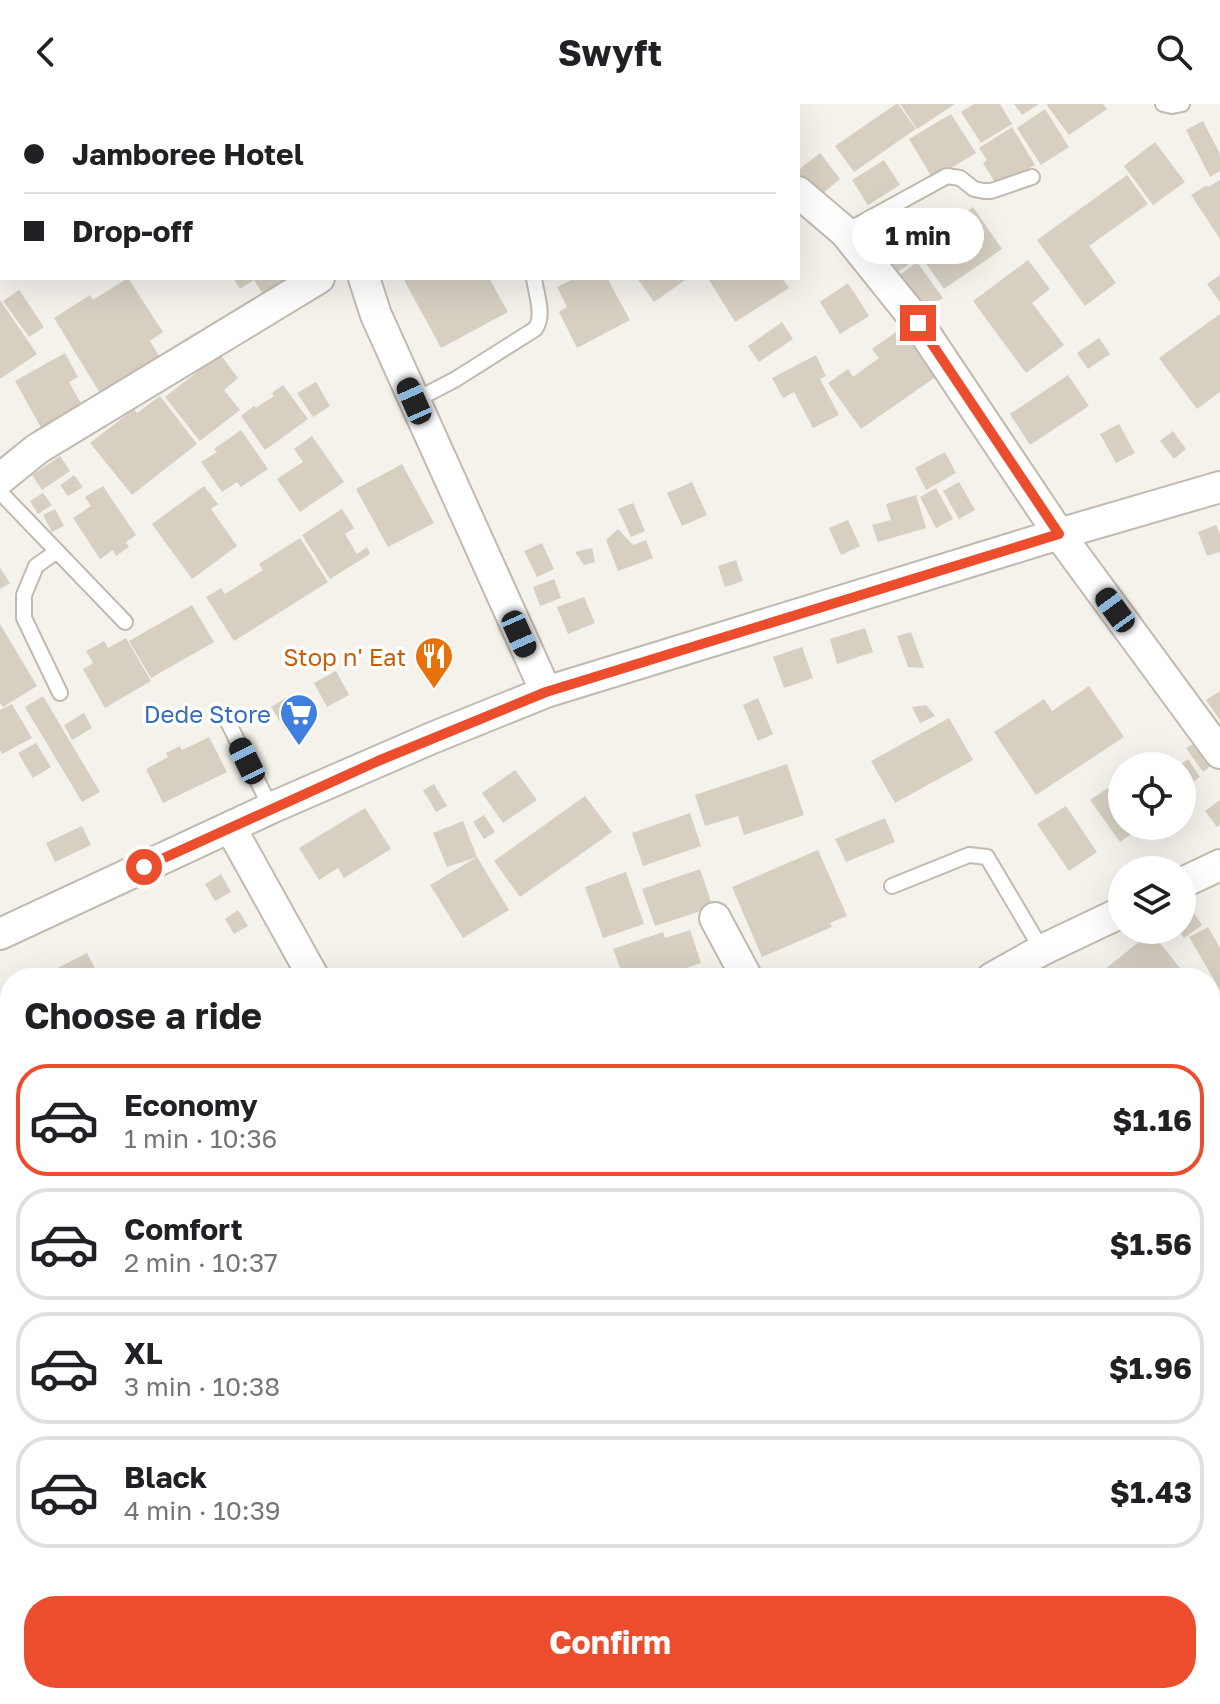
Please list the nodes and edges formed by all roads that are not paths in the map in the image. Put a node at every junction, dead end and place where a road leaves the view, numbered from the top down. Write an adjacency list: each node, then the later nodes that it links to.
1 (1163, 104): 2 (lane)
2 (1182, 104)
3 (1032, 177): 5 (lane)
4 (800, 194): 5 (street)
5 (845, 232): 13 (street)
6 (316, 280): 10 (street)
7 (365, 280): 9 (street)
8 (534, 280): 9 (lane)
9 (414, 401): 16 (street)
10 (0, 479)
11 (1220, 487): 13 (street)
12 (0, 492): 14 (lane)
13 (1059, 534): 16 (street); 19 (street)
14 (56, 552): 15 (lane); 17 (lane)
15 (125, 622)
16 (546, 692): 20 (street)
17 (60, 693)
18 (224, 714): 20 (lane)
19 (1220, 753)
20 (271, 808): 21 (street)
21 (230, 827): 27 (street); 29 (street)
22 (1220, 865): 23 (street)
23 (1196, 876)
24 (892, 886): 28 (lane)
25 (715, 918): 30 (street)
26 (1108, 919): 28 (street)
27 (0, 934)
28 (1042, 950): 31 (street)
29 (308, 968)
30 (742, 968)
31 (1010, 968)

